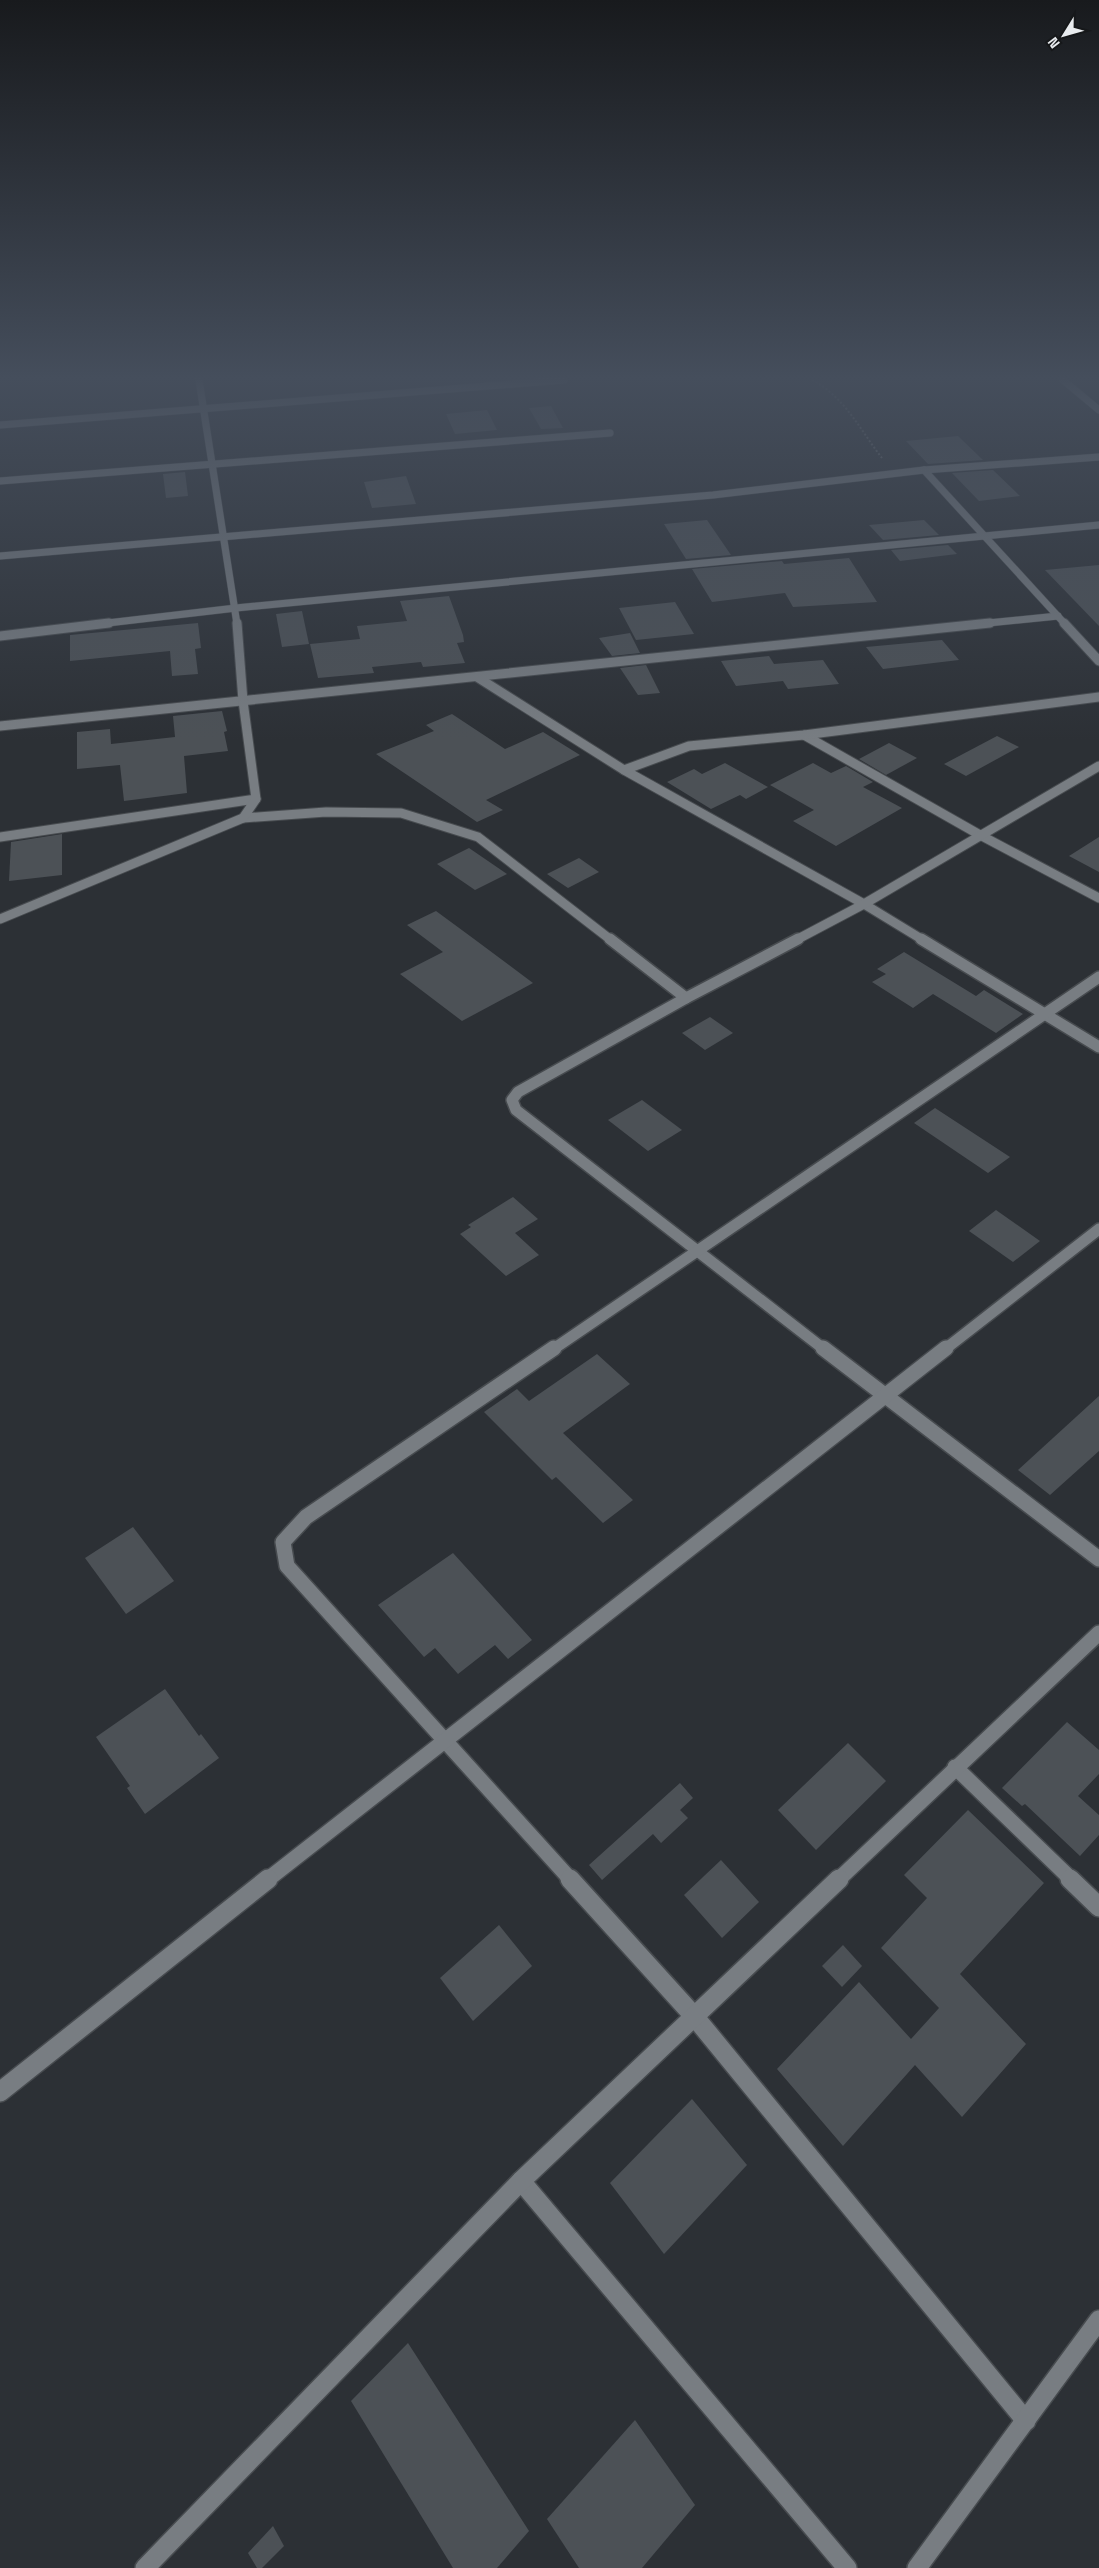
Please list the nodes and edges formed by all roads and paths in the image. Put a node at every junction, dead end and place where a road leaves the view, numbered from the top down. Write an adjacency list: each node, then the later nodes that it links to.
1 (219, 500): 6 (street)
2 (655, 500): 6 (street)
3 (952, 500): 5 (street)
4 (1099, 525): 5 (street)
5 (983, 534): 8 (street); 9 (street)
6 (225, 536): 7 (street); 8 (street)
7 (0, 556)
8 (236, 608): 10 (street); 14 (street)
9 (1058, 616): 11 (street); 12 (street)
10 (0, 636)
11 (1099, 661)
12 (477, 677): 14 (street); 18 (street)
13 (1099, 697): 16 (street)
14 (243, 701): 15 (street); 19 (street)
15 (0, 726)
16 (804, 734): 18 (street); 21 (street)
17 (1099, 766): 21 (street)
18 (624, 770): 24 (street)
19 (256, 799): 20 (street); 22 (street)
20 (243, 818): 25 (street); 27 (street)
21 (980, 835): 23 (street); 24 (street)
22 (0, 837)
23 (1099, 898)
24 (864, 904): 27 (street); 28 (street)
25 (0, 919)
26 (1099, 977): 28 (street)
27 (686, 998): 31 (street)
28 (1044, 1013): 29 (street); 31 (street)
29 (1099, 1047)
30 (1099, 1229): 32 (street)
31 (696, 1251): 32 (street); 35 (street)
32 (884, 1397): 33 (street); 35 (street)
33 (1099, 1559)
34 (1099, 1633): 36 (street)
35 (444, 1740): 38 (street); 39 (street)
36 (956, 1767): 37 (street); 38 (street)
37 (1099, 1907)
38 (694, 2016): 40 (street); 42 (street)
39 (0, 2092)
40 (522, 2181): 43 (street); 44 (street)
41 (1099, 2320): 42 (street)
42 (1026, 2421): 45 (street)
43 (145, 2568)
44 (847, 2568)
45 (918, 2568)

